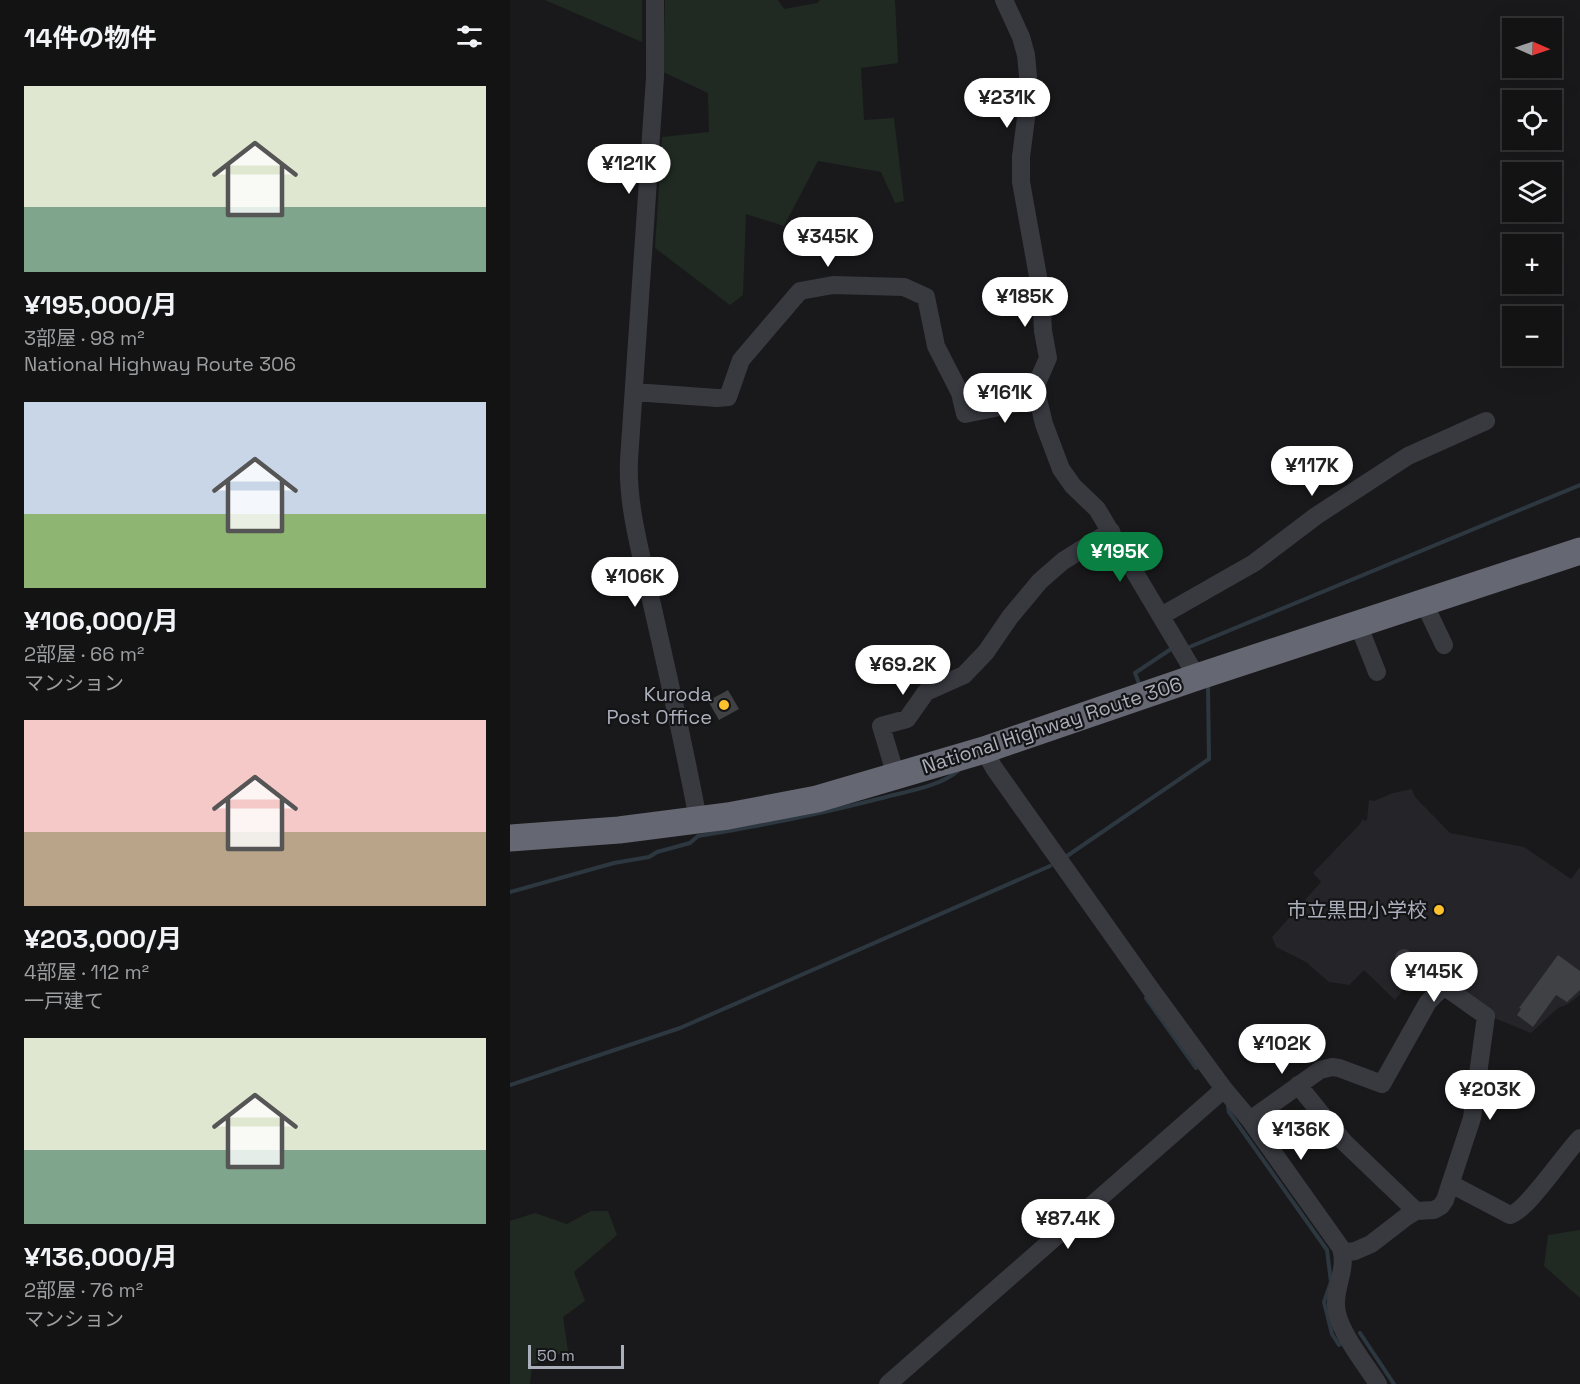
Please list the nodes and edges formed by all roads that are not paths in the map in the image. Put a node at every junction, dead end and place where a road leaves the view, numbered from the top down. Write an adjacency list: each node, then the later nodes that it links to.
1 (656, 0): 3 (street)
2 (1004, 0): 4 (street)
3 (634, 392): 4 (street); 16 (street)
4 (1038, 399): 6 (street)
5 (1486, 420): 9 (street)
6 (1111, 531): 9 (street); 15 (street)
7 (1580, 551): 8 (highway, National Highway Route 306)
8 (1424, 603): 10 (highway, National Highway Route 306); 11 (street)
9 (1161, 616): 13 (street)
10 (1358, 624): 12 (street); 13 (highway, National Highway Route 306)
11 (1444, 645)
12 (1377, 672)
13 (1197, 677): 14 (highway, National Highway Route 306)
14 (984, 750): 15 (highway, National Highway Route 306); 21 (street)
15 (896, 776): 16 (highway, National Highway Route 306)
16 (698, 820): 17 (highway, National Highway Route 306)
17 (510, 838)
18 (1404, 958): 19 (street)
19 (1443, 987): 20 (street); 24 (street)
20 (1298, 1085): 22 (street); 25 (street)
21 (1224, 1089): 22 (street); 27 (street)
22 (1250, 1120): 26 (street)
23 (1580, 1138): 24 (street)
24 (1451, 1184): 25 (street)
25 (1416, 1211): 26 (street)
26 (1342, 1252): 28 (street)
27 (888, 1384)
28 (1378, 1384)

